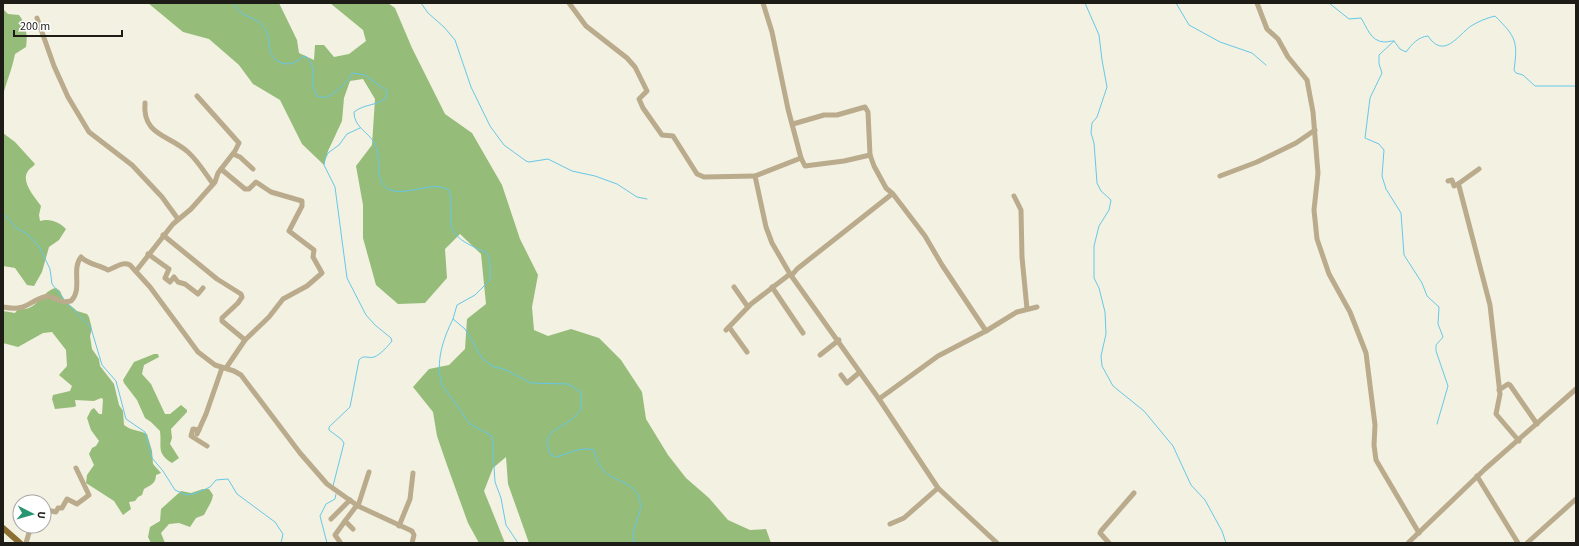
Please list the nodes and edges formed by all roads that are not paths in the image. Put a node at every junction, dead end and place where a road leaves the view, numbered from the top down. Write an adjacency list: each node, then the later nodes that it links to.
1 (569, 3): 15 (street)
2 (763, 3): 7 (street)
3 (1256, 3): 8 (street)
4 (37, 18): 22 (street)
5 (197, 96): 9 (street)
6 (146, 103): 18 (street)
7 (793, 124): 10 (street); 11 (street)
8 (1315, 130): 16 (street); 65 (street)
9 (233, 154): 12 (street); 13 (street)
10 (870, 155): 11 (street); 20 (street)
11 (801, 158): 15 (street)
12 (221, 169): 18 (street); 36 (street)
13 (253, 169)
14 (1479, 169): 19 (street)
15 (755, 176): 26 (street)
16 (1220, 176)
17 (1448, 181): 19 (street)
18 (213, 184): 22 (street)
19 (1458, 184): 44 (street)
20 (892, 194): 26 (street); 34 (street)
21 (1014, 196): 33 (street)
22 (178, 219): 23 (street)
23 (164, 235): 24 (street); 36 (street)
24 (148, 254): 25 (street); 28 (street)
25 (136, 271): 30 (street); 40 (street)
26 (791, 274): 27 (street); 37 (street)
27 (772, 287): 31 (street); 35 (street)
28 (203, 288)
29 (734, 288): 31 (street)
30 (3, 307)
31 (748, 307): 38 (street)
32 (1037, 307): 33 (street)
33 (1027, 309): 34 (street)
34 (986, 331): 45 (street)
35 (803, 333)
36 (245, 340): 40 (street)
37 (838, 340): 39 (street); 41 (street)
38 (747, 352)
39 (820, 355)
40 (224, 368): 48 (street); 56 (street)
41 (860, 372): 42 (street); 45 (street)
42 (841, 375)
43 (1576, 389): 46 (street)
44 (1499, 390): 46 (street); 47 (street)
45 (879, 399): 53 (street)
46 (1537, 424): 47 (street)
47 (1519, 441): 52 (street)
48 (207, 446)
49 (76, 468): 58 (street)
50 (369, 472): 57 (street)
51 (413, 473): 62 (street)
52 (1477, 476): 65 (street); 72 (street)
53 (938, 488): 61 (street); 69 (street)
54 (1134, 494): 70 (street)
55 (1576, 499): 73 (street)
56 (350, 500): 57 (street); 59 (street)
57 (357, 506): 60 (street); 62 (street)
58 (52, 511)
59 (331, 519)
60 (345, 521): 64 (street); 66 (street)
61 (890, 524)
62 (399, 526): 68 (street)
63 (3, 528): 67 (main road)
64 (354, 529)
65 (1419, 533): 71 (street)
66 (340, 542)
67 (20, 543)
68 (412, 543)
69 (997, 543)
70 (1109, 543)
71 (1408, 543)
72 (1518, 543)
73 (1527, 543)

